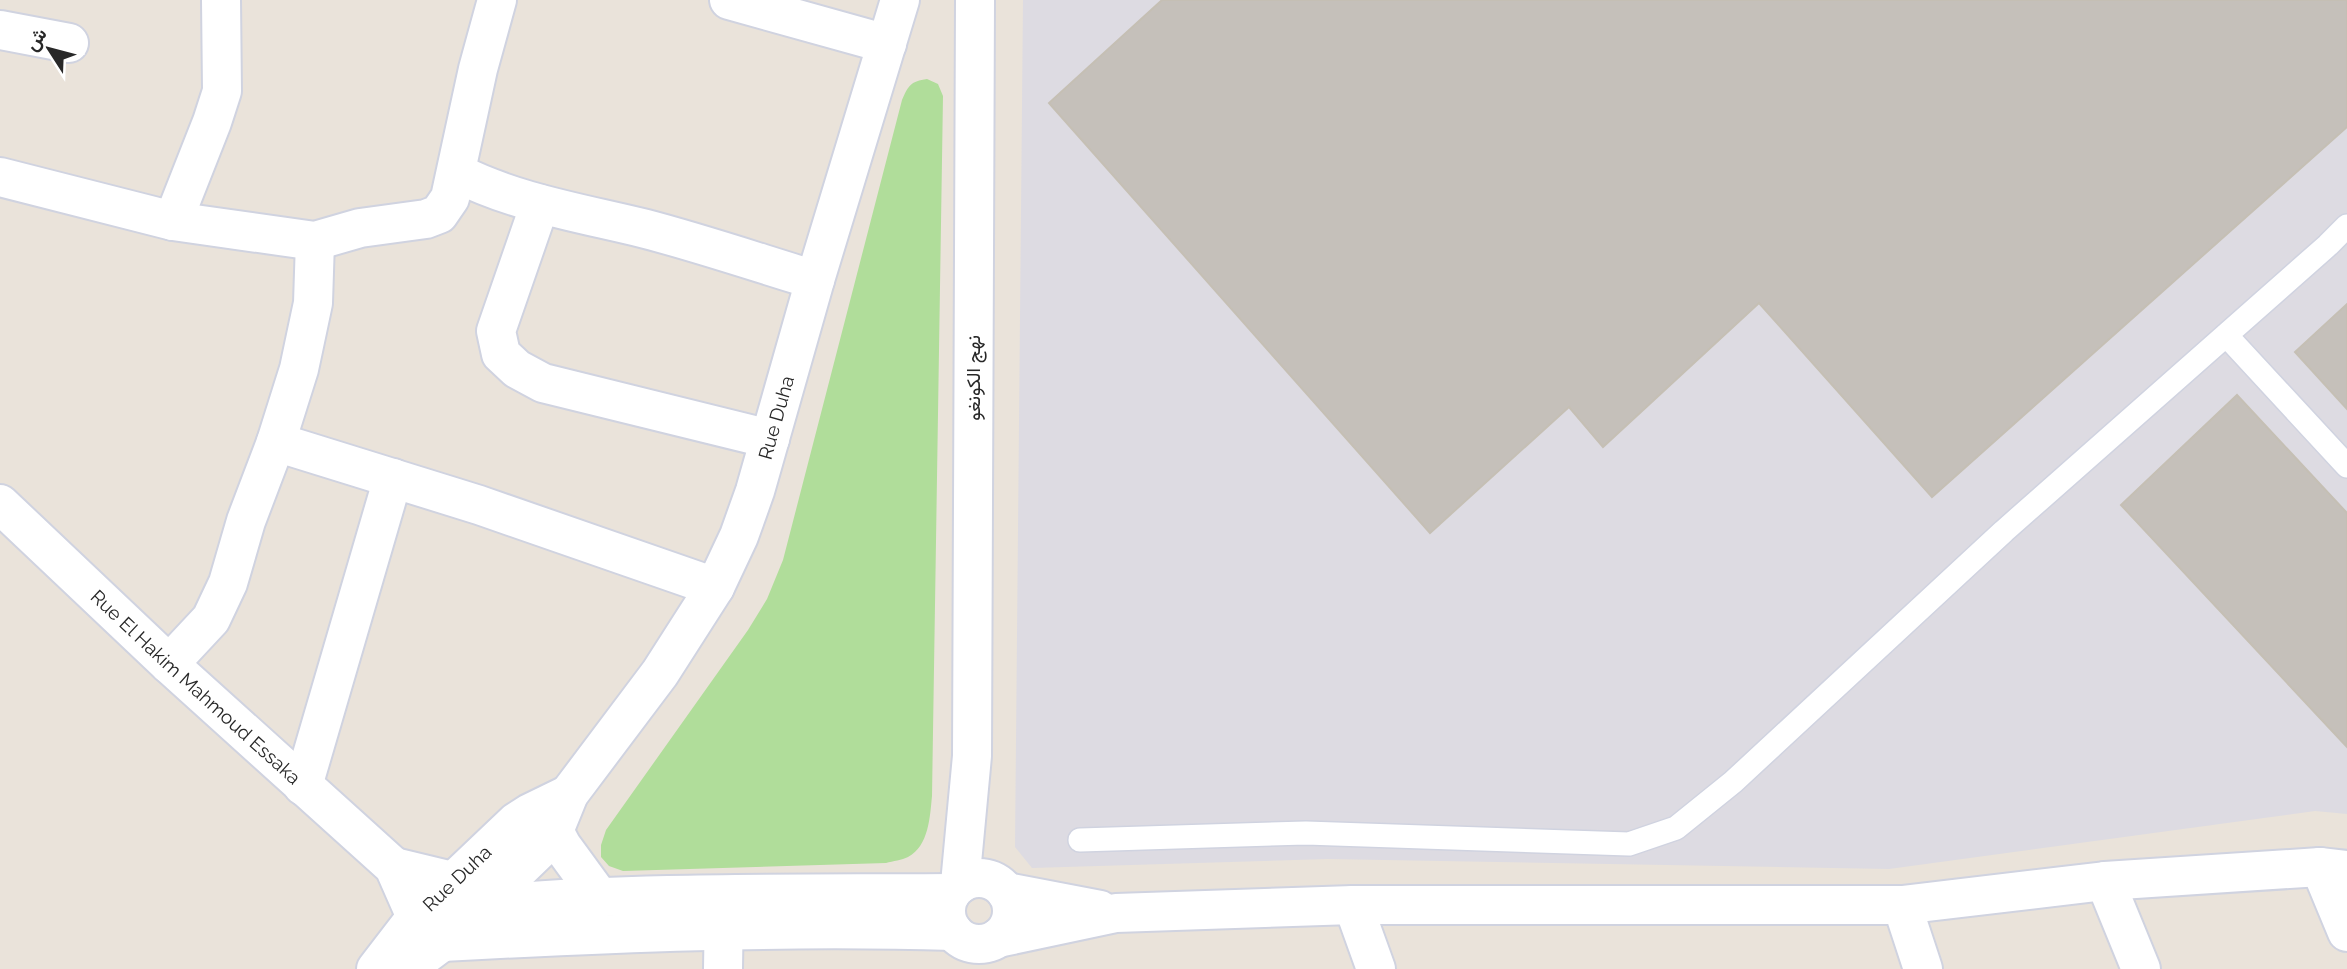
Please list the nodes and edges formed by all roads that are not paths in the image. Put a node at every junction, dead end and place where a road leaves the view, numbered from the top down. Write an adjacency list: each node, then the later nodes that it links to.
1 (221, 0): 12 (street)
2 (498, 0): 9 (street)
3 (729, 0): 8 (street)
4 (900, 0): 8 (street, Rue Duha)
5 (975, 0): 31 (street, نهج الكونغو)
6 (0, 30): 7 (street)
7 (69, 43)
8 (887, 44): 15 (street, Rue Duha)
9 (457, 173): 11 (street); 14 (street)
10 (0, 177): 12 (street)
11 (540, 204): 15 (street); 17 (street)
12 (173, 222): 14 (street)
13 (2347, 226): 16 (lane)
14 (316, 241): 18 (street)
15 (815, 280): 17 (street, Rue Duha)
16 (2226, 335): 19 (lane); 27 (lane)
17 (770, 439): 22 (street, Rue Duha)
18 (276, 442): 20 (street); 23 (street)
19 (2347, 466)
20 (393, 478): 22 (street); 24 (street)
21 (0, 504): 23 (street, Rue El Hakim Mahmoud Essaka)
22 (715, 587): 25 (street, Rue Duha)
23 (169, 664): 24 (street, Rue El Hakim Mahmoud Essaka)
24 (303, 786): 28 (street, Rue El Hakim Mahmoud Essaka)
25 (569, 794): 26 (street, Rue Duha); 32 (street, Rue Duha)
26 (554, 831): 32 (street, Rue Duha); 33 (street)
27 (1080, 840)
28 (394, 867): 32 (street); 38 (street)
29 (2334, 869): 30 (street); 39 (street)
30 (2105, 881): 35 (street); 46 (street)
31 (978, 888): 36 (street); 37 (street); 40 (street); 40 (street)
32 (464, 893): 33 (street); 38 (street, Rue Duha)
33 (600, 898): 36 (street)
34 (1353, 905): 35 (street); 37 (street); 44 (street)
35 (1902, 905): 45 (street)
36 (724, 913): 38 (street); 40 (street); 43 (street)
37 (1116, 913): 40 (street)
38 (429, 930): 41 (street); 42 (street)
39 (2347, 932)
40 (974, 945)
41 (376, 969)
42 (406, 969)
43 (723, 969)
44 (1376, 969)
45 (1923, 969)
46 (2141, 969)

